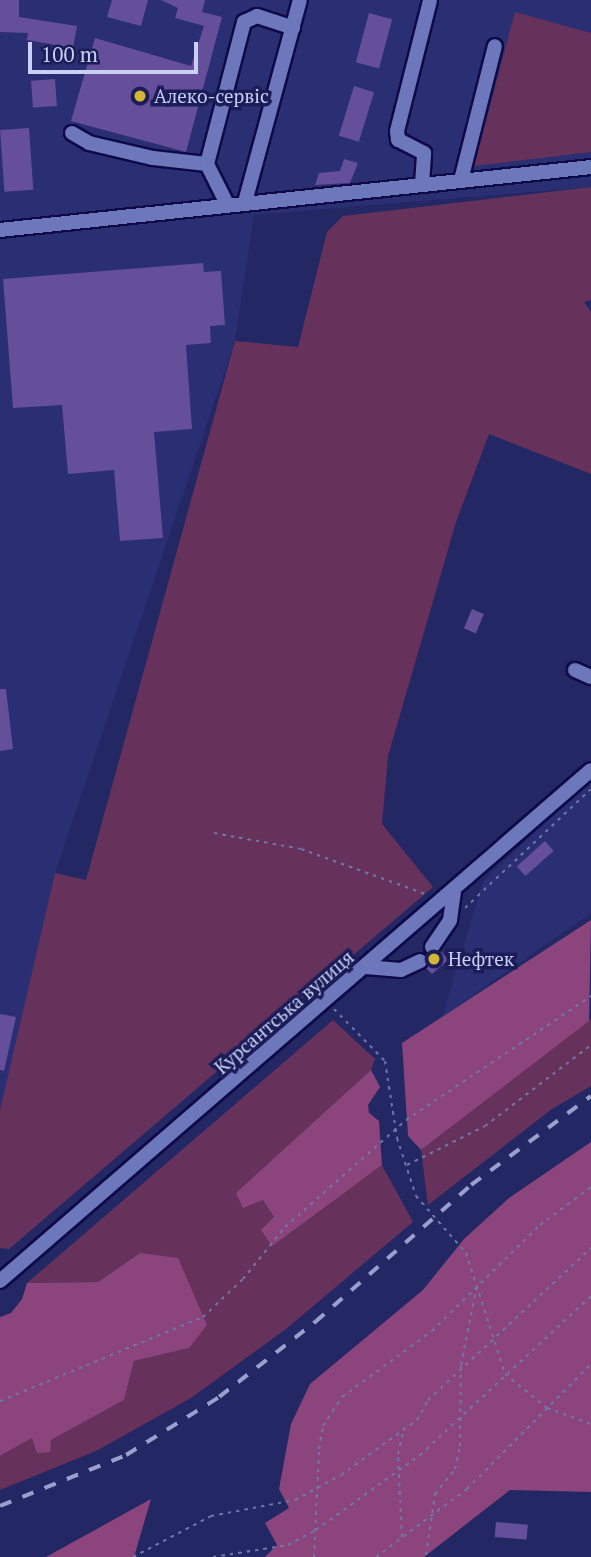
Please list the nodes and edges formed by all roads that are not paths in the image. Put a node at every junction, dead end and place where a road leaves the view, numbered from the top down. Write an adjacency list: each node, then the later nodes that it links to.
1 (300, 0): 3 (street)
2 (430, 1): 9 (street)
3 (293, 27): 6 (street); 10 (street)
4 (495, 46): 8 (street)
5 (72, 133): 6 (street)
6 (206, 164): 11 (street)
7 (591, 167): 8 (street)
8 (461, 180): 9 (street)
9 (422, 184): 10 (street)
10 (245, 202): 11 (street)
11 (227, 204): 12 (street)
12 (0, 230)
13 (575, 670): 14 (street)
14 (591, 677)
15 (591, 770): 16 (street, Курсантська вулиця)
16 (449, 895): 17 (street); 19 (street, Курсантська вулиця)
17 (432, 947)
18 (420, 961): 19 (street)
19 (366, 967): 20 (street, Курсантська вулиця)
20 (0, 1281)

